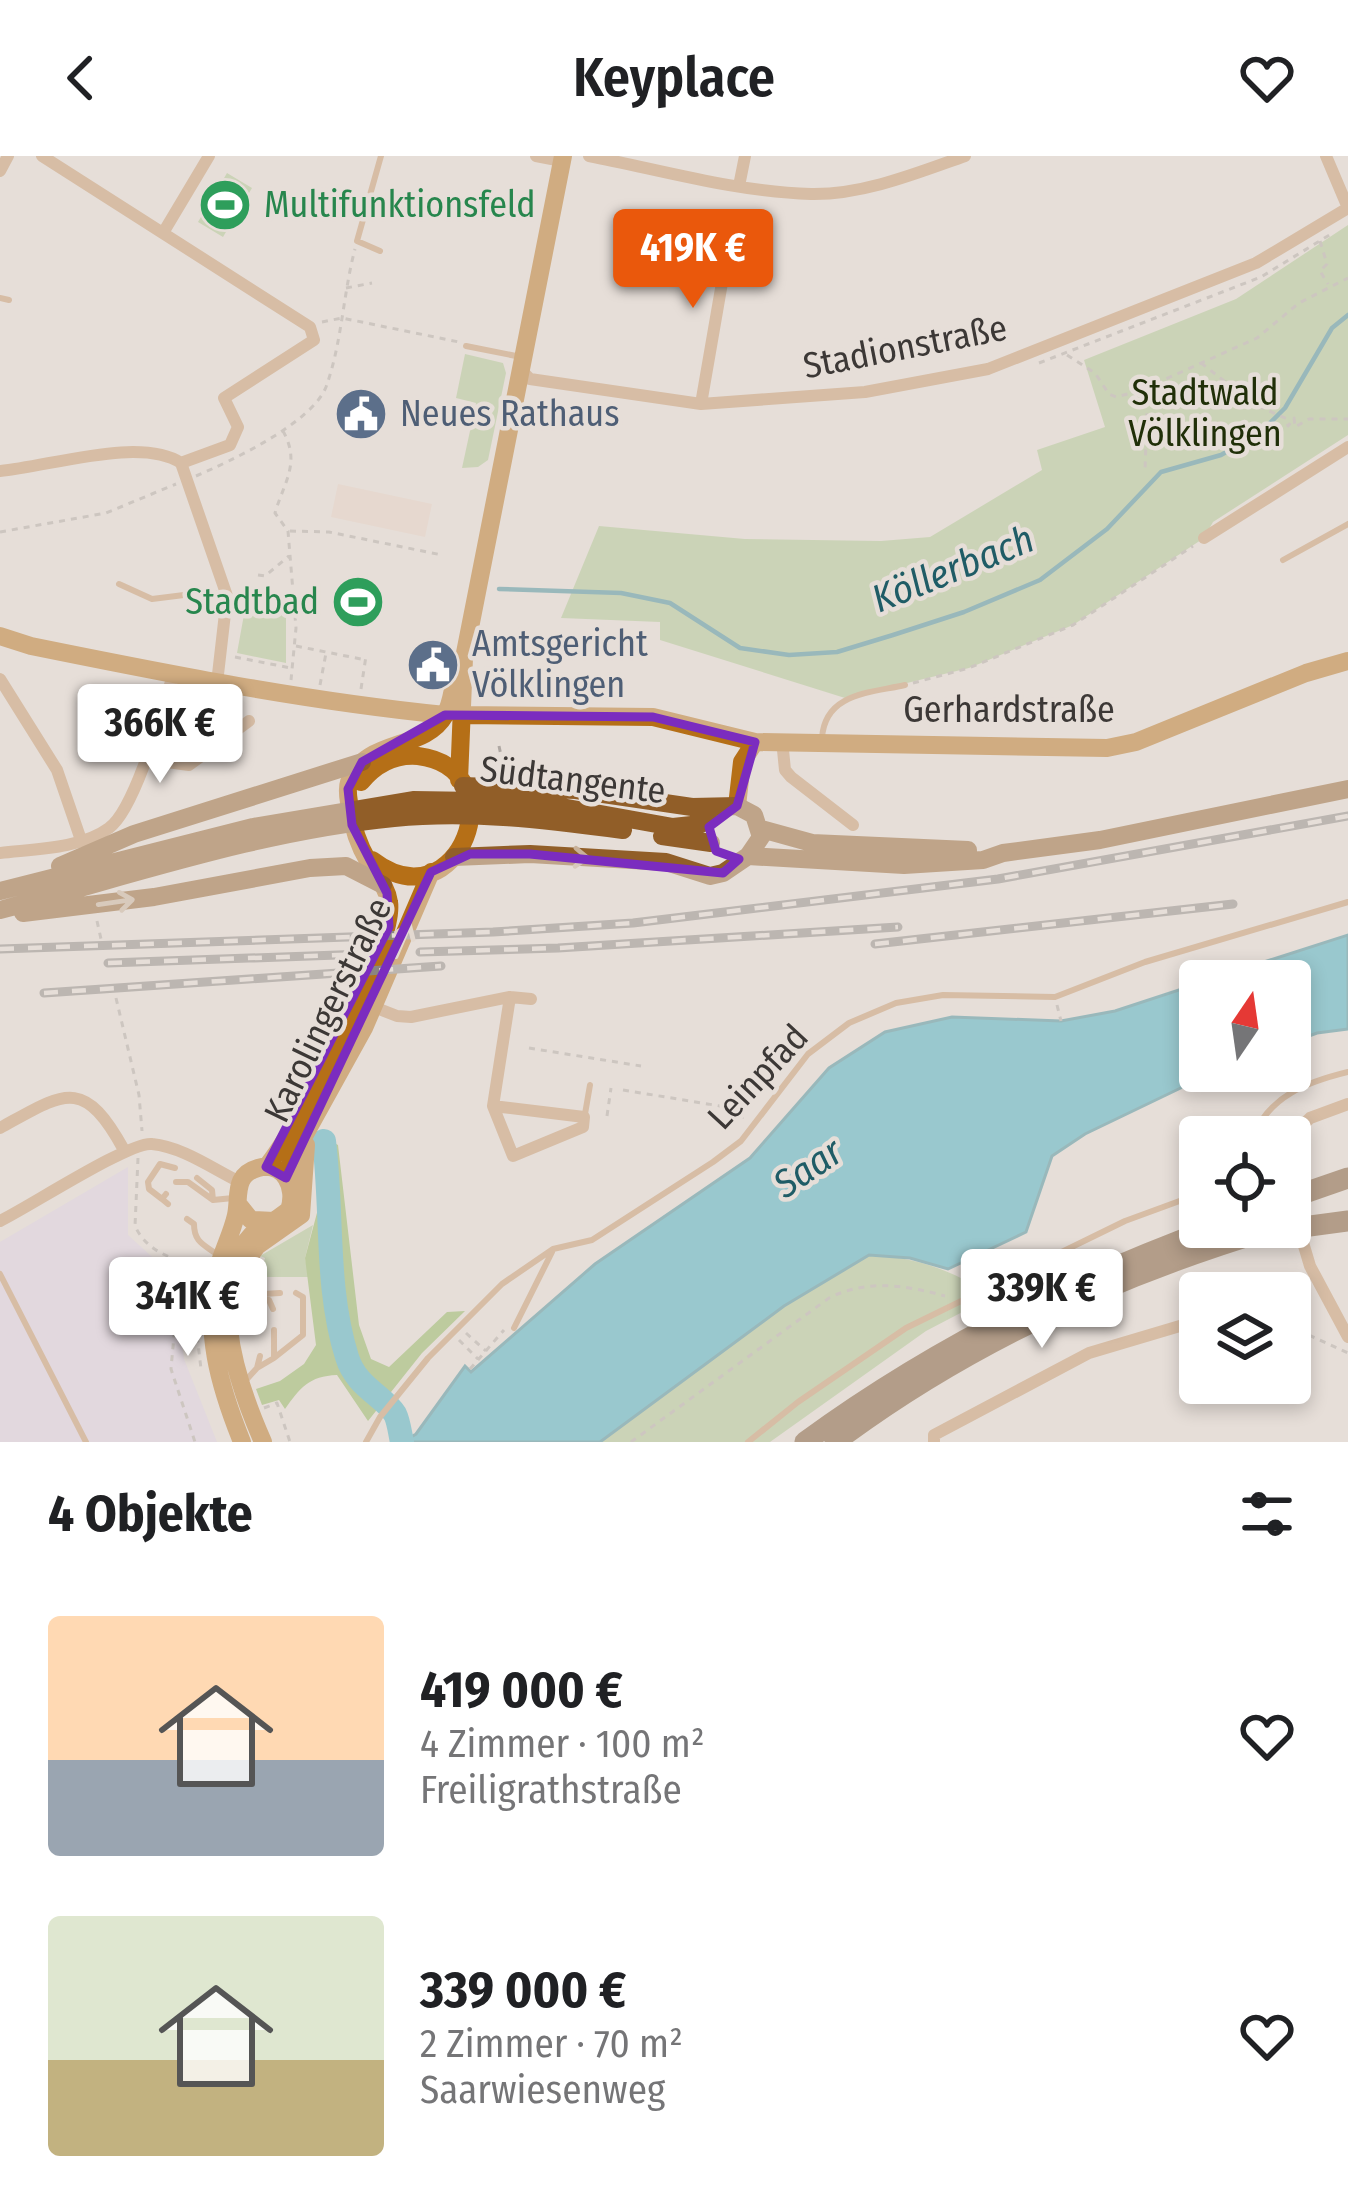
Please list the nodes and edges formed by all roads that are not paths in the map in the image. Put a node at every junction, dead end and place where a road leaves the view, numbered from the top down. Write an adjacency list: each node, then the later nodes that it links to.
1 (8, 156): 11 (street)
2 (42, 156): 15 (street)
3 (209, 156): 15 (street)
4 (381, 156): 16 (lane)
5 (536, 156): 10 (street)
6 (589, 156): 12 (street)
7 (745, 156): 12 (street)
8 (965, 156): 12 (street)
9 (1325, 156): 13 (street)
10 (563, 159): 18 (main road)
11 (0, 171)
12 (739, 185)
13 (1348, 208): 19 (street, Stadionstraße)
14 (732, 225): 19 (street)
15 (163, 233): 21 (street)
16 (380, 251)
17 (466, 346): 18 (lane)
18 (522, 358): 19 (street, Stadionstraße); 36 (main road)
19 (701, 404)
20 (1348, 447): 24 (street)
21 (174, 459): 22 (street); 27 (street)
22 (0, 471)
23 (1348, 524): 25 (lane)
24 (1204, 538)
25 (1283, 560)
26 (119, 584): 27 (lane)
27 (227, 596): 32 (street)
28 (0, 635): 30 (main road, Gerhardstraße)
29 (1348, 661): 39 (main road, Gerhardstraße)
30 (173, 674): 32 (main road, Gerhardstraße); 40 (street)
31 (0, 679): 49 (street)
32 (217, 683): 34 (main road, Gerhardstraße)
33 (905, 685): 39 (lane)
34 (355, 706): 36 (main road, Gerhardstraße); 41 (main road, Karolingerstraße)
35 (248, 722): 40 (street)
36 (455, 722): 38 (main road, Gerhardstraße); 41 (main road); 42 (main road)
37 (782, 740): 38 (main road, Gerhardstraße); 39 (main road, Gerhardstraße); 47 (street)
38 (755, 742): 45 (main road)
39 (822, 742)
40 (145, 759): 49 (street)
41 (362, 762): 46 (main road, Karolingerstraße); 58 (main road)
42 (461, 783): 45 (main road); 46 (main road); 54 (main road)
43 (1348, 790): 53 (main road)
44 (488, 807): 45 (main road, Südtangente); 50 (main road, Südtangente); 58 (main road, Südtangente)
45 (724, 811): 48 (main road); 50 (main road)
46 (351, 815): 51 (main road, Karolingerstraße)
47 (853, 825)
48 (761, 829): 53 (main road); 55 (main road)
49 (81, 840): 52 (street)
50 (711, 843): 55 (main road)
51 (360, 846): 56 (main road, Karolingerstraße); 57 (main road, Karolingerstraße)
52 (0, 853)
53 (1003, 853): 55 (main road)
54 (454, 857): 55 (main road, one-way to 55); 56 (main road, Karolingerstraße)
55 (744, 857)
56 (431, 872): 62 (main road, Karolingerstraße, one-way to 56)
57 (383, 885): 58 (main road, one-way to 57); 73 (main road, Karolingerstraße)
58 (1, 901)
59 (1348, 902): 96 (lane, Leinpfad)
60 (510, 997): 61 (street); 62 (street); 66 (street)
61 (531, 999)
62 (374, 1007): 71 (main road, Karolingerstraße)
63 (1348, 1072): 67 (lane)
64 (590, 1084): 68 (lane)
65 (1348, 1104): 69 (street)
66 (493, 1106): 68 (street); 68 (street)
67 (1263, 1116)
68 (584, 1118)
69 (1311, 1118)
70 (0, 1128): 72 (street)
71 (304, 1135): 76 (main road, Karolingerstraße); 99 (main road)
72 (124, 1150): 80 (street); 90 (street)
73 (266, 1167): 76 (main road); 80 (main road)
74 (176, 1168): 81 (lane)
75 (197, 1178): 82 (lane)
76 (286, 1178): 92 (main road)
77 (1348, 1178): 83 (highway)
78 (176, 1182): 82 (lane)
79 (1348, 1190): 85 (highway)
80 (238, 1195): 82 (lane); 92 (main road); 97 (main road)
81 (165, 1199)
82 (213, 1200)
83 (1311, 1200)
84 (1179, 1201): 119 (lane)
85 (1311, 1202)
86 (1311, 1205): 88 (highway)
87 (1311, 1207): 91 (highway)
88 (1348, 1208)
89 (187, 1219): 97 (lane)
90 (0, 1221)
91 (1348, 1221)
92 (265, 1223): 99 (main road)
93 (1179, 1241): 120 (highway)
94 (1215, 1248): 113 (highway)
95 (1308, 1248): 108 (street)
96 (553, 1249): 106 (lane); 118 (lane, Leinpfad)
97 (213, 1262): 116 (main road)
98 (0, 1274): 115 (lane)
99 (232, 1286): 102 (lane); 112 (main road)
100 (280, 1293): 102 (lane)
101 (296, 1293): 110 (lane)
102 (259, 1294): 103 (lane); 104 (lane)
103 (260, 1309)
104 (273, 1309)
105 (1179, 1326): 114 (street)
106 (514, 1328)
107 (274, 1330): 110 (lane)
108 (1347, 1334)
109 (260, 1356): 111 (lane)
110 (274, 1358): 111 (lane)
111 (257, 1368): 112 (lane)
112 (256, 1410): 117 (main road)
113 (840, 1439)
114 (933, 1440)
115 (86, 1442)
116 (242, 1442)
117 (263, 1442)
118 (366, 1442)
119 (748, 1442)
120 (805, 1442)

